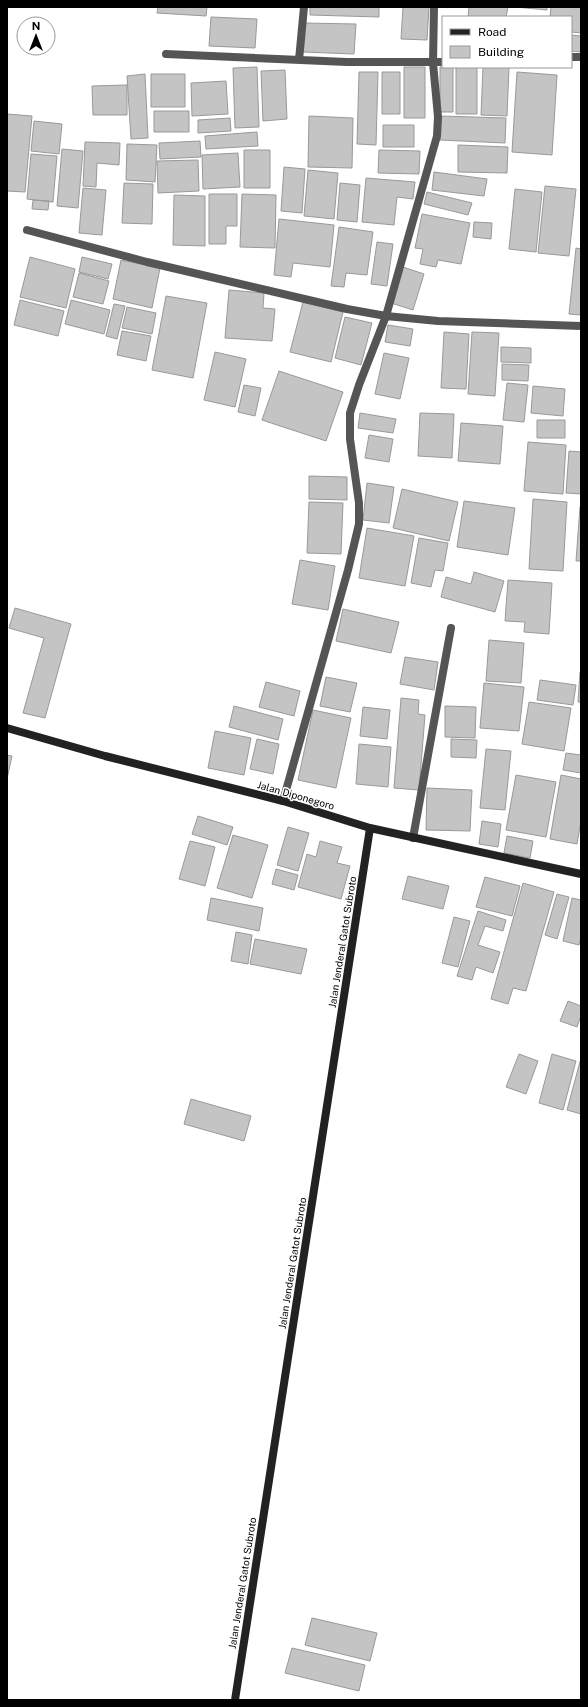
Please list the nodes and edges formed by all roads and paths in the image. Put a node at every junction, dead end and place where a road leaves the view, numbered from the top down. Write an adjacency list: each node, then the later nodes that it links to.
1 (304, 7): 4 (street)
2 (434, 7): 6 (street)
3 (166, 54): 4 (street)
4 (299, 60): 6 (street)
5 (442, 62): 6 (street)
6 (433, 63): 8 (street)
7 (27, 230): 8 (street)
8 (386, 316): 9 (street); 12 (street)
9 (581, 326)
10 (451, 628): 14 (street)
11 (7, 728): 12 (main road, Jalan Diponegoro)
12 (283, 801): 13 (main road, Jalan Diponegoro)
13 (370, 828): 14 (main road, Jalan Diponegoro); 16 (main road, Jalan Jenderal Gatot Subroto)
14 (413, 838): 15 (main road, Jalan Diponegoro)
15 (581, 874)
16 (235, 1700)

